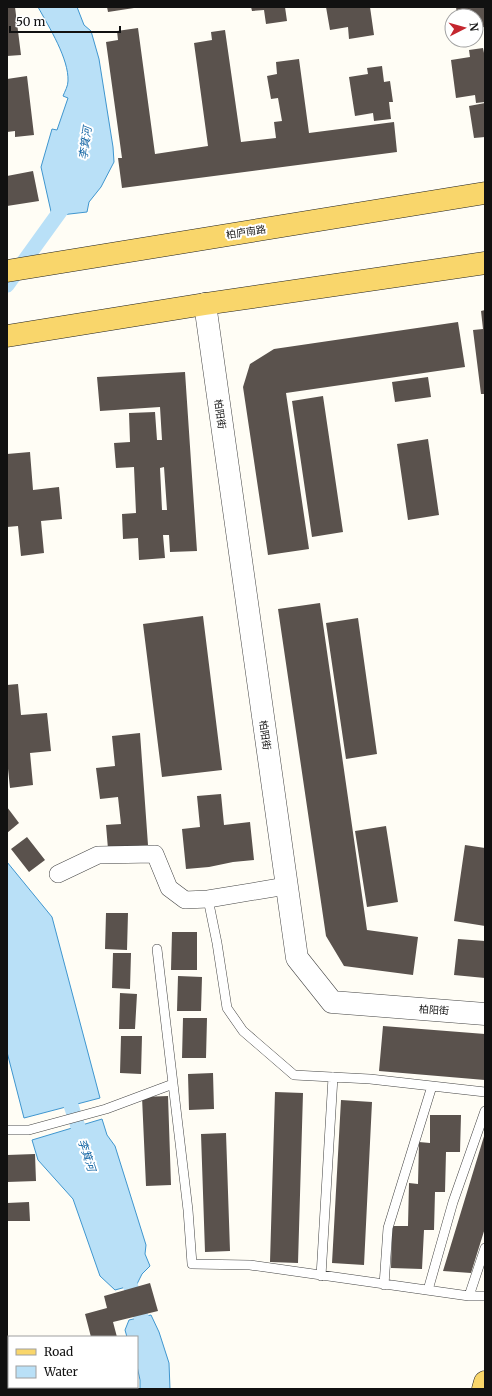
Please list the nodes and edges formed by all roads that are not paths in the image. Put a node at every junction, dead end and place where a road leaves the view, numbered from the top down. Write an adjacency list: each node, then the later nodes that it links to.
1 (485, 193): 3 (main road, 柏庐南路)
2 (485, 263): 4 (main road)
3 (7, 271)
4 (205, 304): 5 (main road); 7 (street, 柏阳街)
5 (9, 336)
6 (58, 874): 8 (street)
7 (286, 886): 8 (street); 10 (street, 柏阳街)
8 (208, 899): 11 (lane)
9 (157, 949): 12 (lane)
10 (485, 1014)
11 (333, 1077): 13 (lane); 18 (lane)
12 (173, 1084): 16 (lane); 18 (lane)
13 (432, 1086): 14 (lane); 19 (lane)
14 (485, 1092)
15 (485, 1111): 20 (lane)
16 (7, 1130)
17 (485, 1248): 21 (lane)
18 (321, 1276): 19 (lane)
19 (384, 1285): 20 (lane)
20 (428, 1290): 21 (lane)
21 (469, 1296): 22 (lane)
22 (485, 1296)
23 (485, 1382): 24 (main road)
24 (483, 1389)

